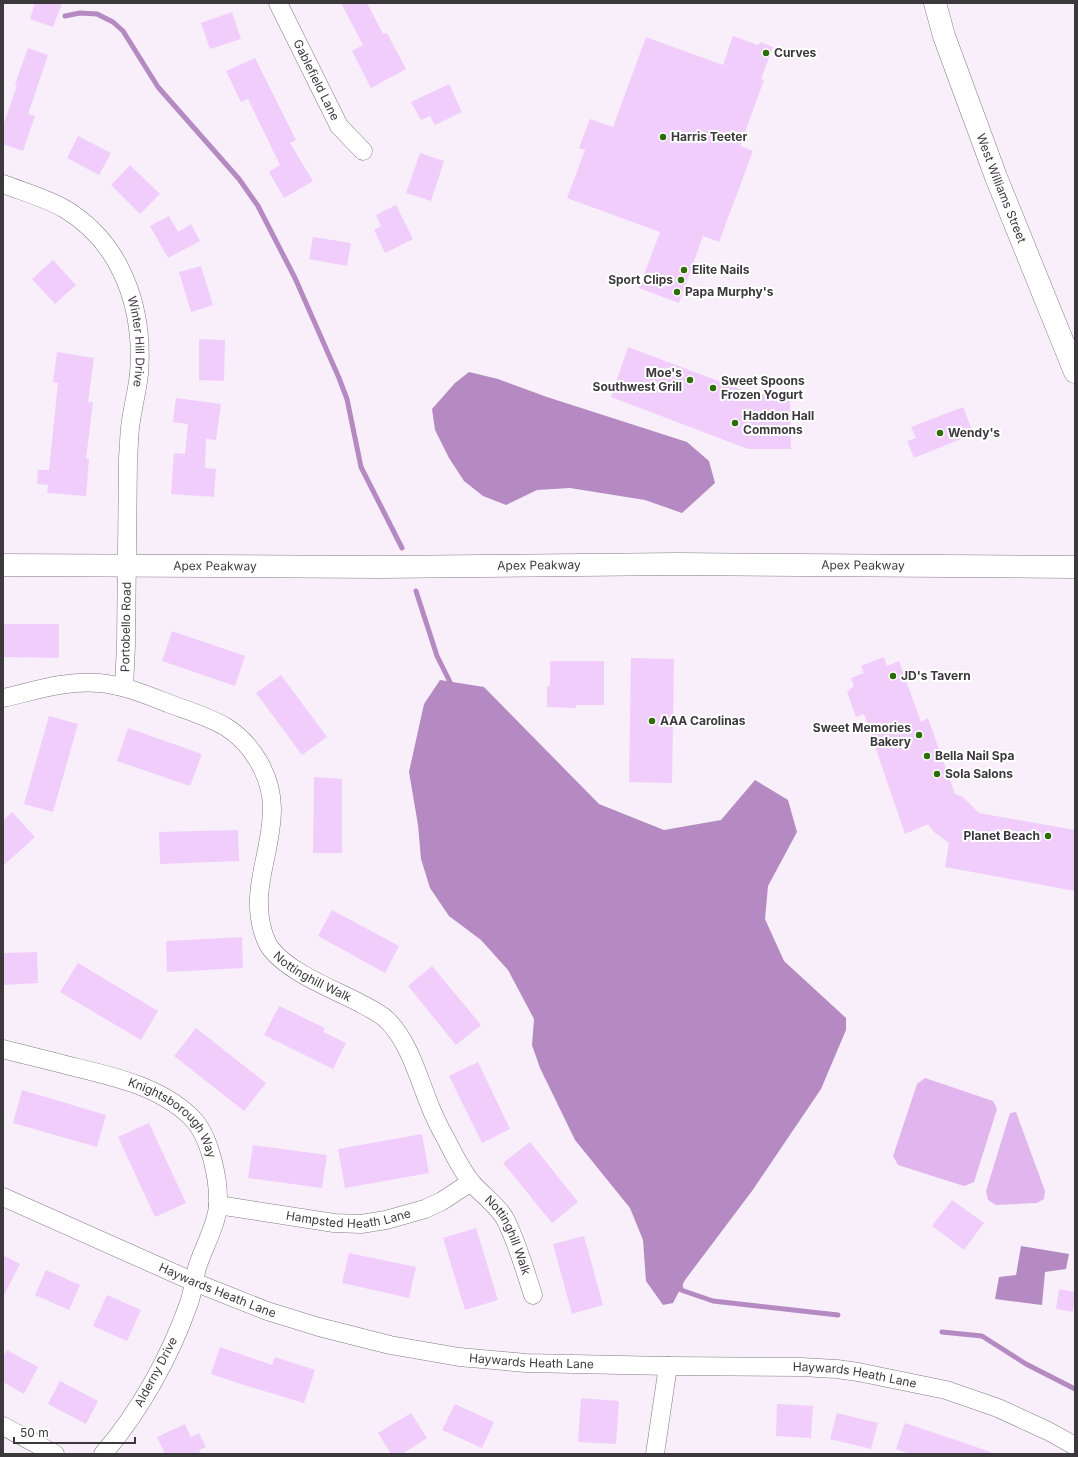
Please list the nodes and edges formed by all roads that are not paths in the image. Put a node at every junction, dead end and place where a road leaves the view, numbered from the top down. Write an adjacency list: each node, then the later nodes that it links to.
1 (278, 3): 3 (street, Gablefield Lane)
2 (934, 3): 5 (main road, West Williams Street)
3 (363, 150)
4 (3, 184): 7 (street, Winter Hill Drive)
5 (1075, 372)
6 (3, 565): 7 (main road, Apex Peakway)
7 (127, 566): 8 (main road, Apex Peakway); 9 (street, Portobello Road)
8 (1075, 567)
9 (124, 687): 10 (street); 12 (street, Nottinghill Walk)
10 (3, 698)
11 (3, 1049): 14 (street, Knightsborough Way)
12 (471, 1182): 14 (street, Hampsted Heath Lane); 16 (street, Nottinghill Walk)
13 (3, 1197): 15 (street, Haywards Heath Lane)
14 (218, 1205): 15 (street, Knightsborough Way)
15 (194, 1282): 17 (street, Haywards Heath Lane); 21 (street, Alderny Drive)
16 (533, 1295)
17 (668, 1366): 19 (street, Haywards Heath Lane); 22 (street)
18 (3, 1426): 20 (street)
19 (1075, 1446)
20 (56, 1454)
21 (103, 1454)
22 (655, 1454)

